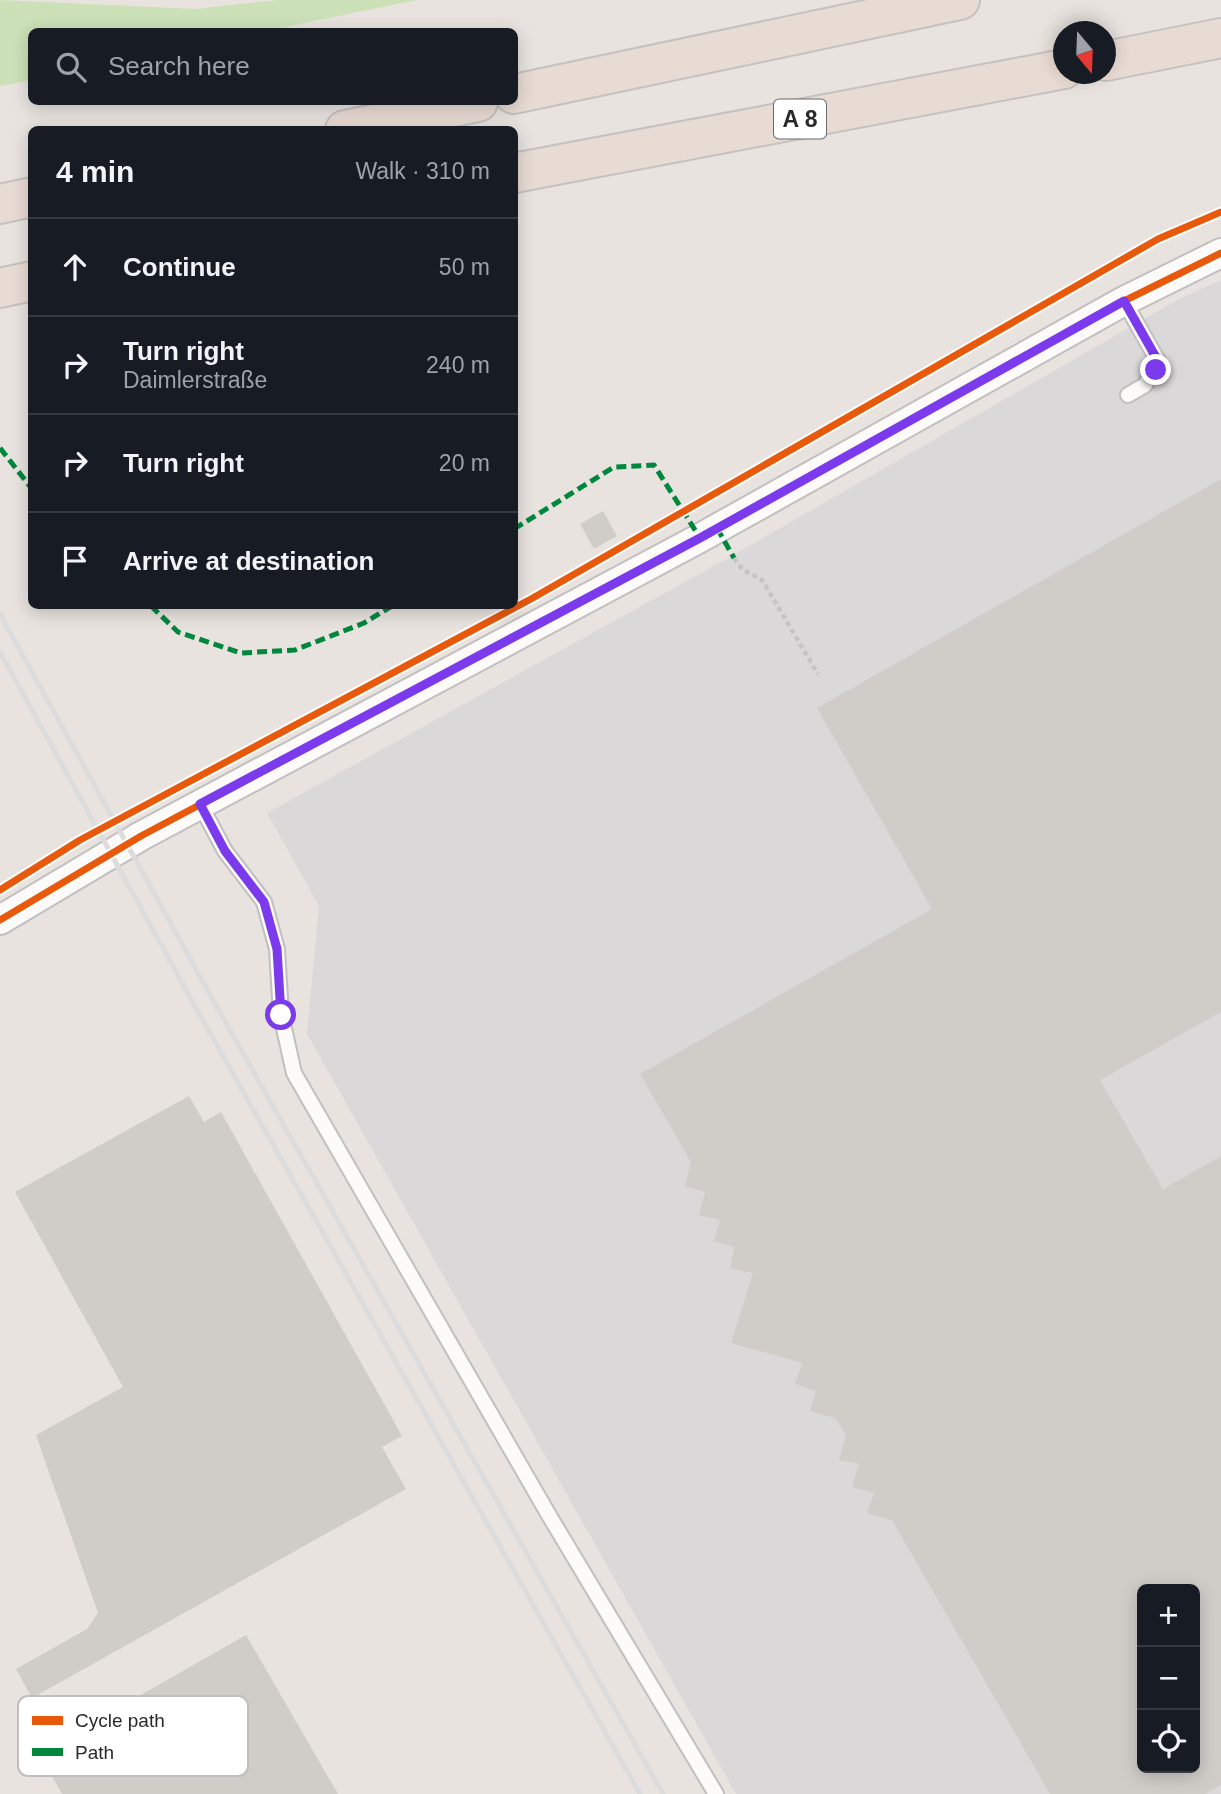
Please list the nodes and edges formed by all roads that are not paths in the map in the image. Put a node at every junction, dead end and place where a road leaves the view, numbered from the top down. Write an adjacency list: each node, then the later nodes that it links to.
1 (960, 0): 5 (highway)
2 (1221, 38): 3 (highway)
3 (1116, 59)
4 (1053, 71): 8 (highway, A 8)
5 (518, 93)
6 (464, 105): 7 (highway)
7 (364, 126)
8 (518, 172)
9 (28, 198): 10 (highway)
10 (0, 204)
11 (1221, 253): 14 (street)
12 (28, 282): 13 (highway)
13 (0, 288)
14 (1124, 301): 15 (lane); 16 (street)
15 (1128, 395)
16 (200, 804): 17 (street); 18 (lane)
17 (0, 919)
18 (716, 1794)

